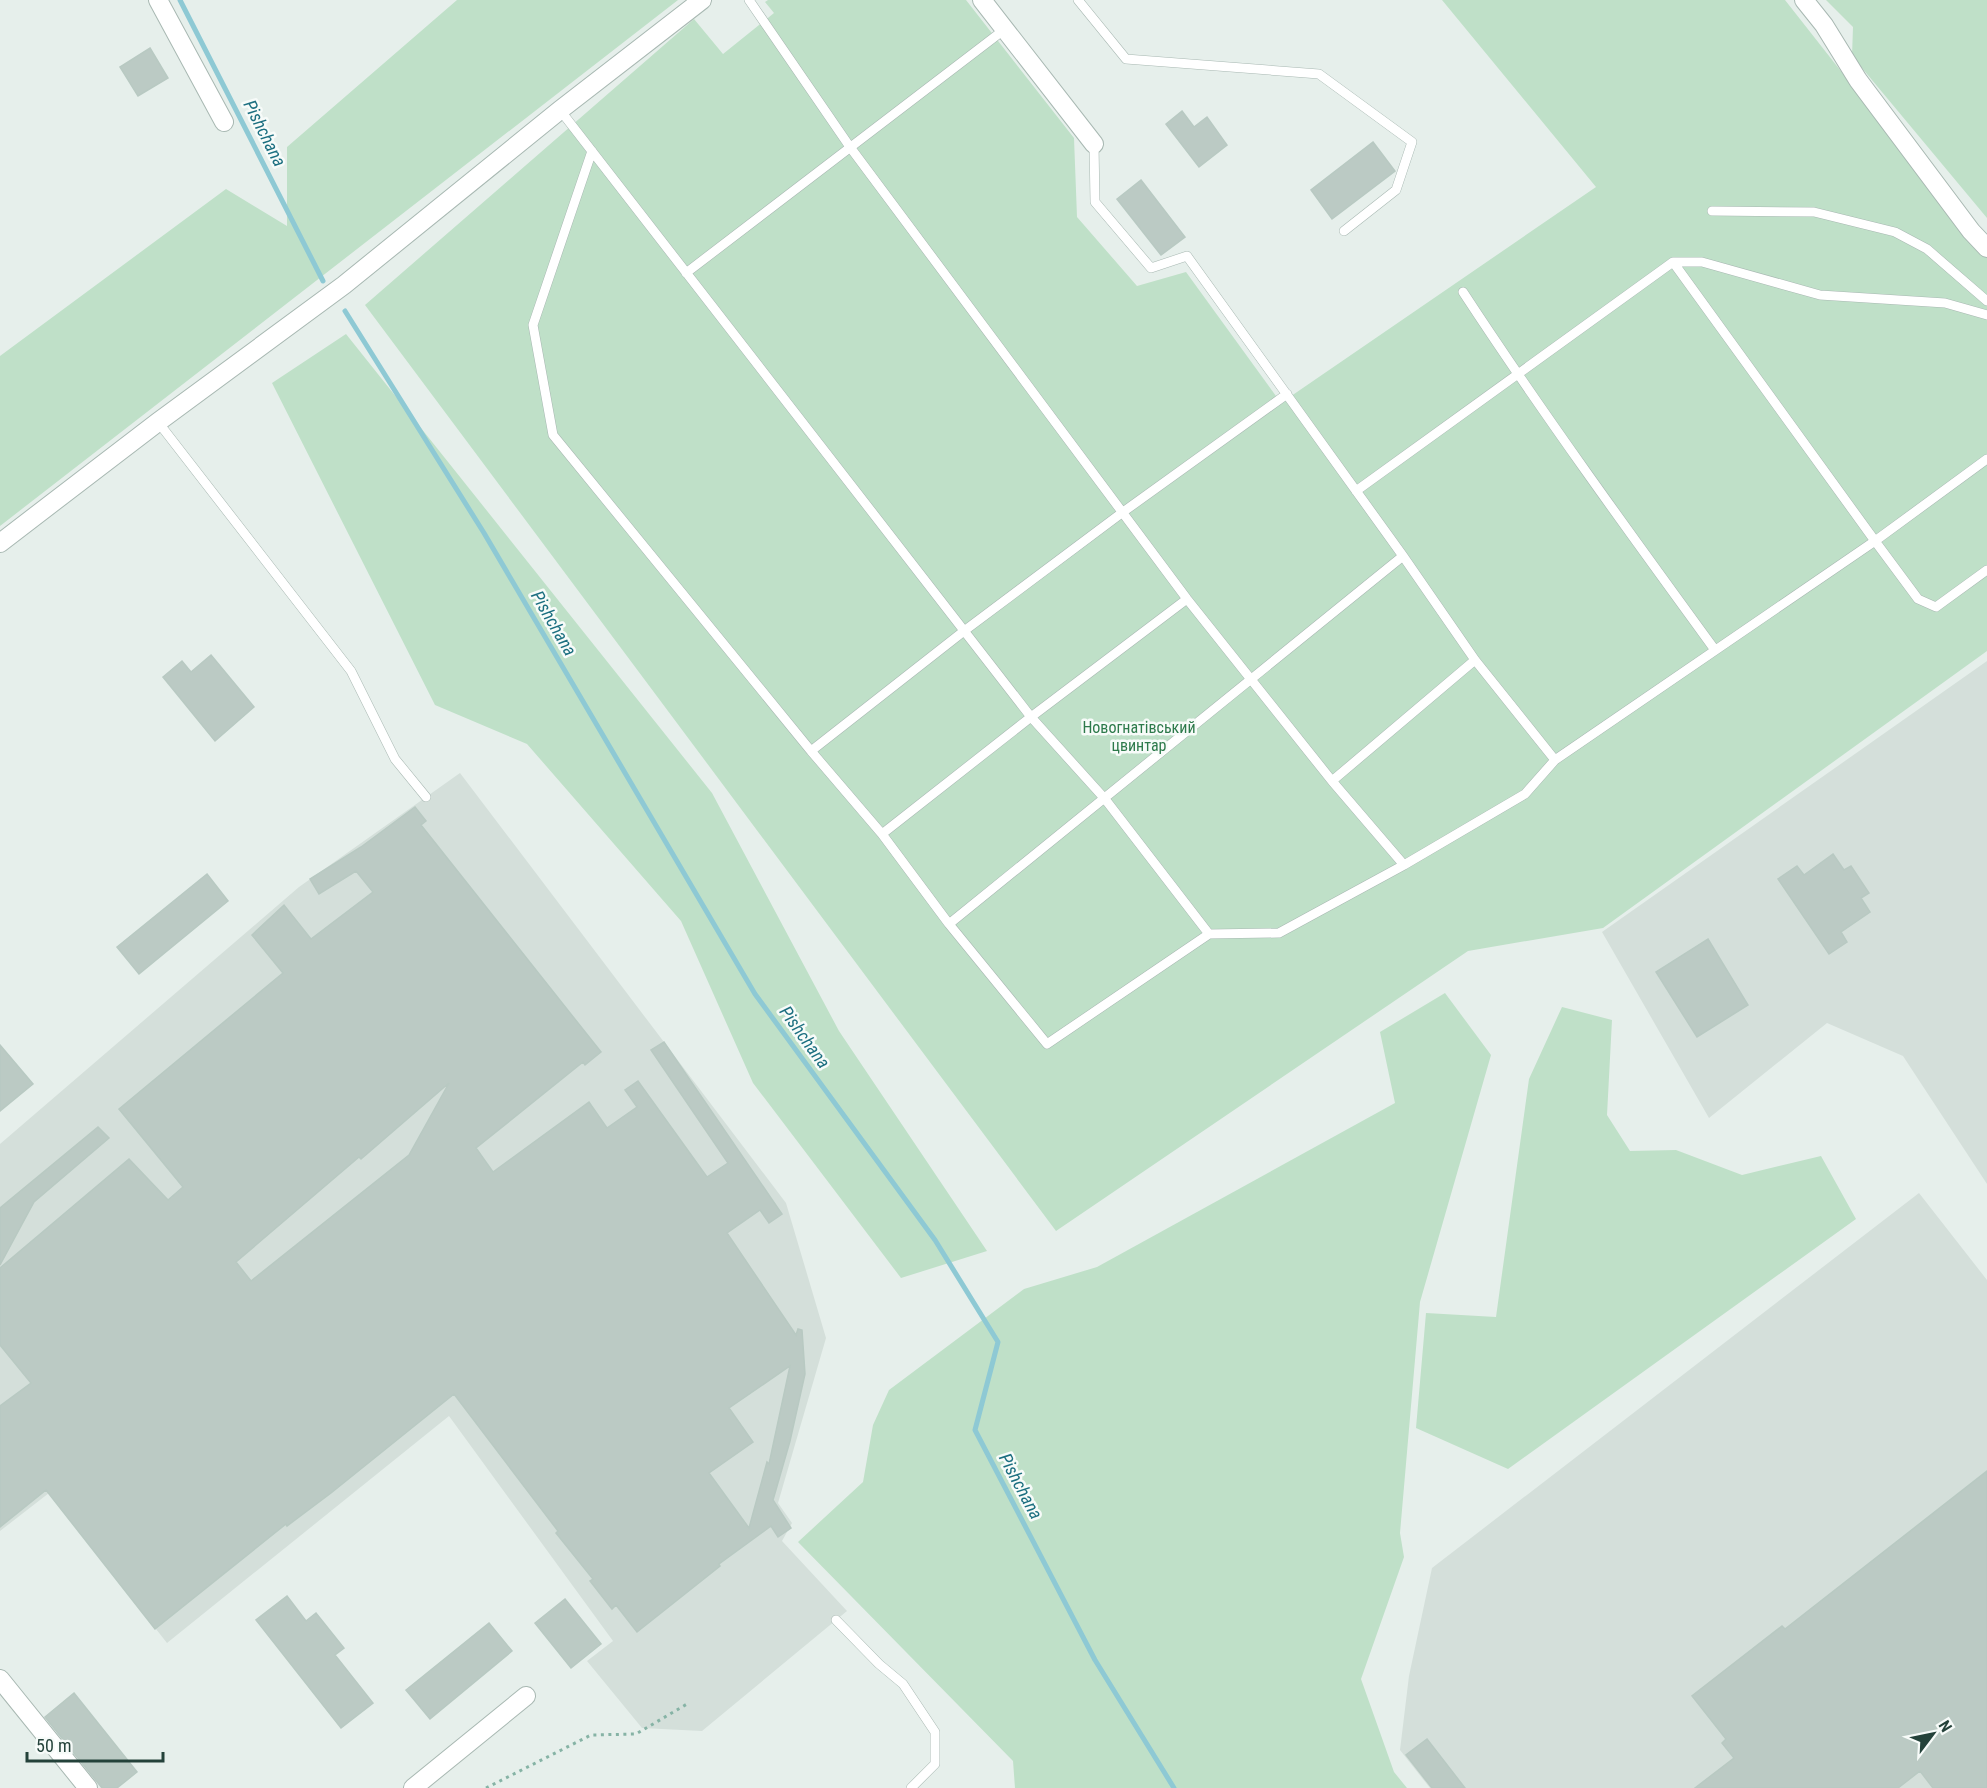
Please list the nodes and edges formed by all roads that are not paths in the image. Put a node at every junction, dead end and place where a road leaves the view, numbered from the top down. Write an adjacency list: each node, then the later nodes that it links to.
1 (158, 0): 9 (street)
2 (702, 0): 8 (street)
3 (749, 0): 11 (lane)
4 (982, 0): 7 (street)
5 (1078, 0): 14 (lane)
6 (1804, 0): 15 (street)
7 (1005, 29): 10 (street); 11 (lane)
8 (560, 110): 12 (lane); 23 (street)
9 (224, 122)
10 (1094, 144): 22 (lane)
11 (850, 147): 17 (lane); 26 (lane)
12 (592, 152): 17 (lane); 37 (lane)
13 (1712, 211): 19 (lane)
14 (1344, 231)
15 (1987, 248)
16 (1673, 262): 20 (lane); 21 (lane); 27 (lane)
17 (686, 273): 32 (lane)
18 (1463, 291): 21 (lane)
19 (1987, 301)
20 (1987, 315)
21 (1517, 375): 25 (lane); 33 (lane)
22 (1287, 394): 25 (lane); 26 (lane)
23 (158, 422): 28 (street); 40 (lane)
24 (1987, 459): 27 (lane)
25 (1356, 491): 29 (lane)
26 (1123, 512): 31 (lane); 32 (lane)
27 (1875, 541): 30 (lane); 33 (lane)
28 (0, 543)
29 (1403, 556): 34 (lane); 35 (lane)
30 (1987, 570)
31 (1187, 599): 35 (lane); 36 (lane)
32 (964, 631): 36 (lane); 37 (lane)
33 (1715, 650): 38 (lane)
34 (1475, 660): 38 (lane); 39 (lane)
35 (1251, 678): 39 (lane); 41 (lane)
36 (1031, 717): 41 (lane); 42 (lane)
37 (811, 751): 42 (lane)
38 (1555, 760): 43 (lane)
39 (1332, 781): 43 (lane)
40 (426, 797)
41 (1105, 799): 44 (lane); 45 (lane)
42 (882, 834): 44 (lane)
43 (1404, 866): 45 (lane)
44 (949, 924): 45 (lane)
45 (1209, 934)
46 (836, 1620): 51 (lane)
47 (0, 1679): 49 (street)
48 (526, 1696): 50 (street)
49 (88, 1788)
50 (413, 1788)
51 (911, 1788)

